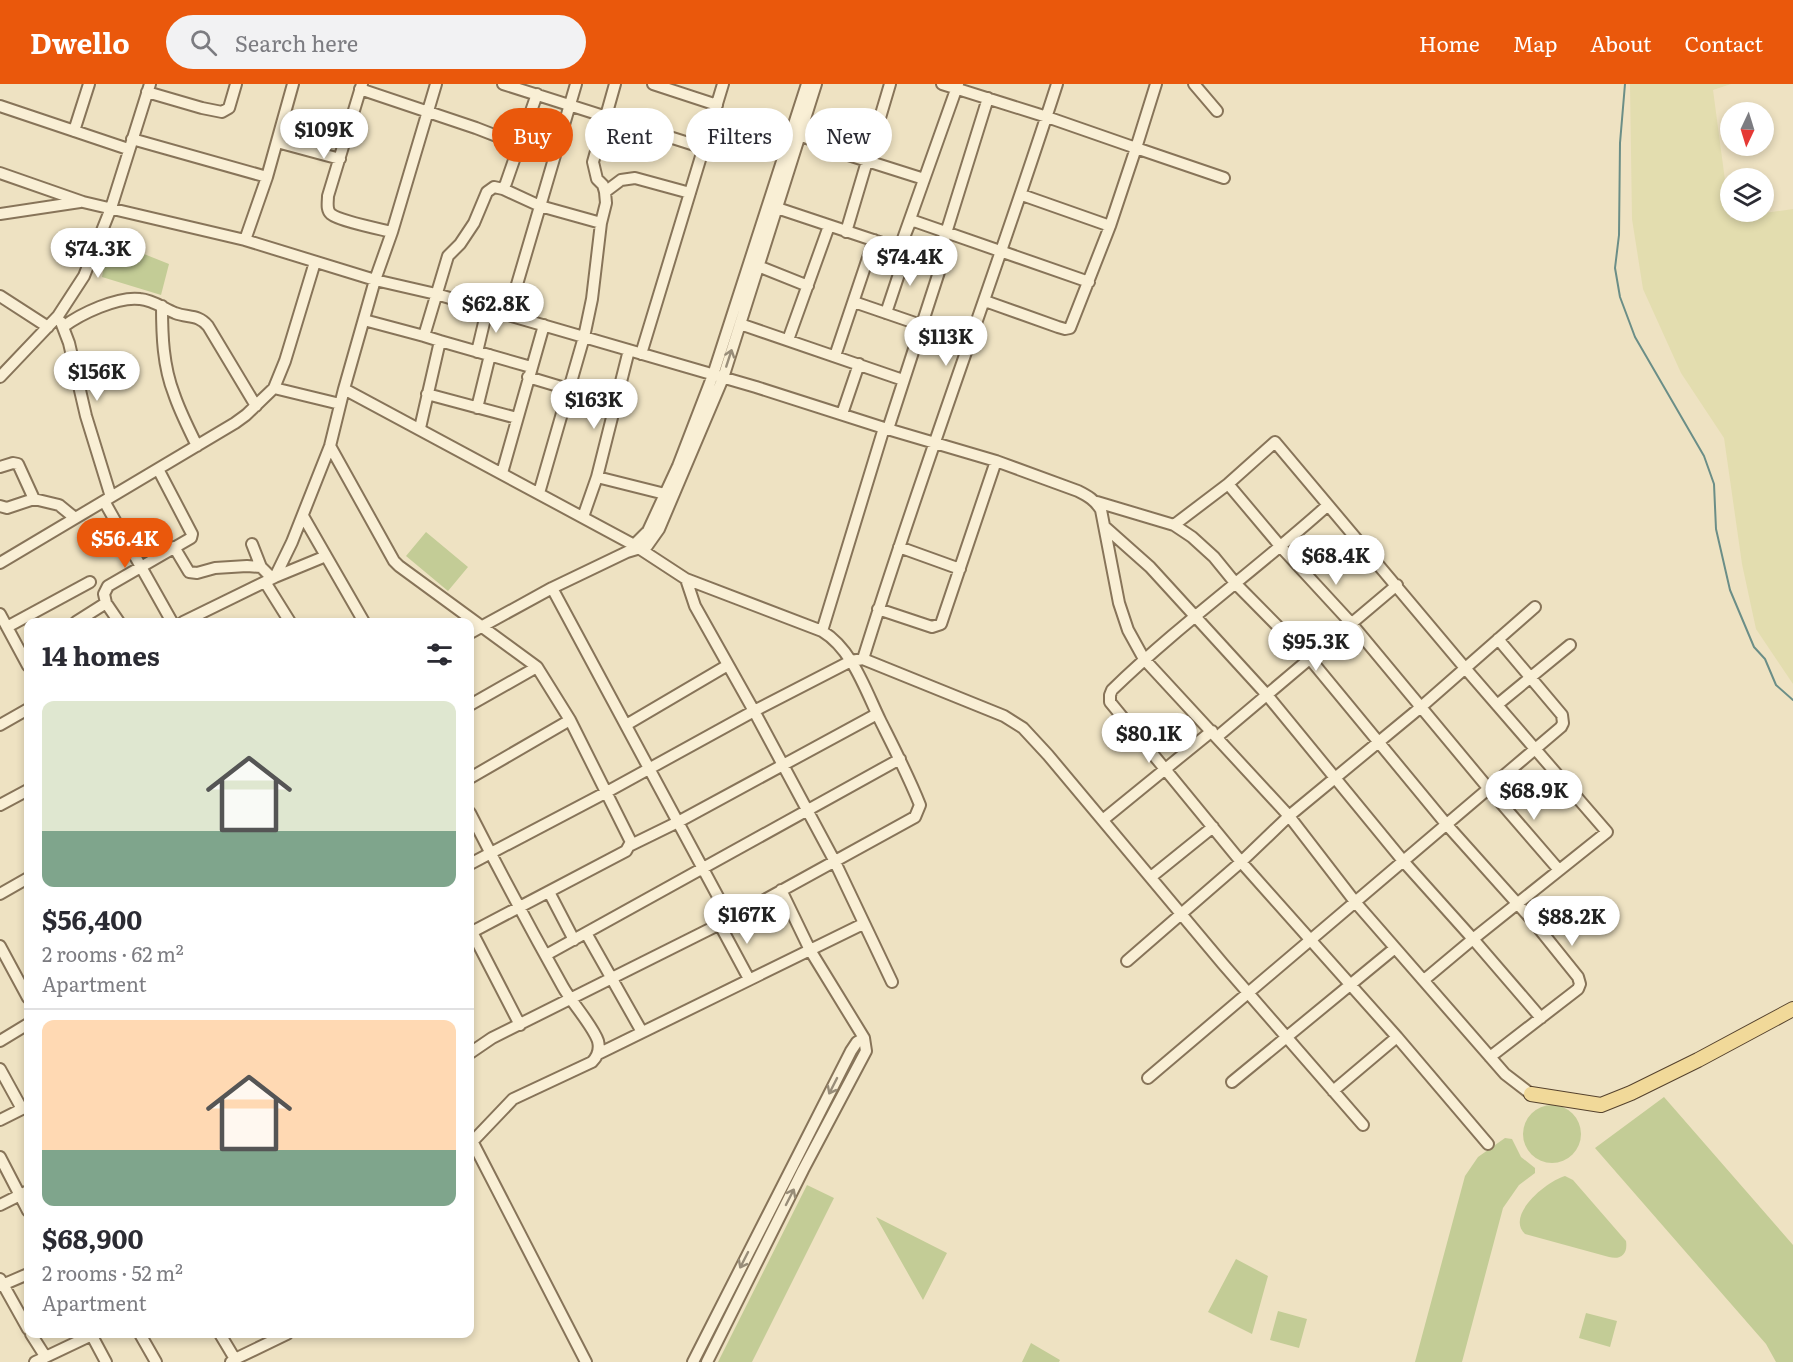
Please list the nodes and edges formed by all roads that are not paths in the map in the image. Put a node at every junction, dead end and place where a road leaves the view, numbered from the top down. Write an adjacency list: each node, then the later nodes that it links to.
1 (89, 84): 33 (street)
2 (236, 84): 19 (street)
3 (293, 84): 37 (street)
4 (436, 84): 31 (street)
5 (503, 84): 20 (street)
6 (576, 84): 22 (street)
7 (615, 84): 26 (street)
8 (653, 84): 23 (street)
9 (723, 84): 23 (street)
10 (807, 84): 100 (street)
11 (816, 84): 35 (street)
12 (890, 84): 28 (street)
13 (942, 84): 17 (street)
14 (1057, 84): 32 (street)
15 (1156, 84): 39 (street)
16 (1194, 84): 30 (street)
17 (957, 86): 21 (street); 49 (street)
18 (361, 87): 31 (street); 40 (street)
19 (148, 88): 38 (street)
20 (537, 94): 22 (street); 25 (street)
21 (988, 98): 32 (street); 64 (street)
22 (570, 104): 29 (street); 55 (street)
23 (717, 105): 27 (street)
24 (0, 106): 33 (street)
25 (532, 108)
26 (608, 108)
27 (716, 108)
28 (883, 108)
29 (585, 109)
30 (1217, 111)
31 (426, 112): 34 (street); 62 (street)
32 (1047, 117): 39 (street); 53 (street)
33 (74, 131): 38 (street)
34 (492, 135)
35 (800, 135): 36 (street); 57 (street)
36 (805, 137)
37 (277, 142): 40 (street); 47 (street)
38 (130, 144): 47 (street); 56 (street)
39 (1136, 148): 48 (street); 61 (street)
40 (340, 159): 62 (street)
41 (514, 162): 50 (street)
42 (593, 162): 51 (street)
43 (700, 162): 52 (street)
44 (867, 162): 63 (street)
45 (870, 162): 49 (street)
46 (0, 173): 54 (street)
47 (267, 177): 65 (street)
48 (1224, 178)
49 (924, 179): 67 (street)
50 (503, 189): 55 (street); 75 (street)
51 (605, 192): 52 (street); 59 (street)
52 (690, 194): 95 (street)
53 (1022, 195): 61 (street); 68 (street)
54 (83, 202): 56 (street); 58 (street)
55 (540, 206): 59 (street); 82 (street)
56 (111, 208): 65 (street); 84 (street)
57 (777, 208): 60 (street); 71 (street)
58 (0, 213)
59 (601, 222): 90 (street)
60 (830, 226): 63 (street); 74 (street)
61 (1110, 226): 73 (street)
62 (392, 232): 72 (street)
63 (846, 232): 66 (street)
64 (946, 233): 67 (street); 68 (street); 70 (street)
65 (245, 240): 69 (street)
66 (874, 240): 67 (street); 78 (street)
67 (903, 252): 70 (street); 81 (street)
68 (1001, 252): 73 (street); 77 (street)
69 (315, 262): 72 (street); 103 (street)
70 (932, 265): 86 (street)
71 (758, 266): 74 (street); 85 (street)
72 (375, 280): 75 (street); 83 (street)
73 (1089, 282): 77 (street)
74 (808, 286): 91 (street)
75 (436, 294): 80 (street); 89 (street)
76 (0, 296): 88 (street)
77 (985, 301): 114 (street)
78 (854, 302): 81 (street); 97 (street)
79 (162, 306): 84 (street); 108 (street); 115 (street)
80 (487, 309): 82 (street); 94 (street)
81 (886, 313): 86 (street)
82 (508, 315): 87 (street)
83 (364, 320): 89 (street); 104 (street)
84 (61, 322): 88 (street); 126 (street)
85 (740, 324): 91 (street); 100 (street, one-way to 85)
86 (921, 325): 102 (street)
87 (544, 326): 90 (street); 99 (street)
88 (48, 327): 101 (street)
89 (424, 336): 92 (street)
90 (584, 337): 93 (street); 105 (street)
91 (788, 340): 97 (street)
92 (440, 341): 94 (street); 106 (street)
93 (628, 350): 95 (street); 121 (street)
94 (477, 352): 96 (street)
95 (641, 354): 100 (street)
96 (490, 355): 99 (street); 109 (street)
97 (835, 356): 98 (street)
98 (859, 364): 102 (street); 110 (street)
99 (530, 372): 105 (street); 111 (street)
100 (718, 376): 110 (street); 124 (street); 139 (street)
101 (0, 377)
102 (903, 380): 113 (street)
103 (274, 388): 107 (street); 108 (street)
104 (344, 388): 107 (street); 112 (street)
105 (568, 389): 123 (street)
106 (428, 394): 109 (street); 112 (street)
107 (340, 404): 116 (street)
108 (256, 406): 115 (street)
109 (477, 408): 111 (street)
110 (842, 414): 113 (street)
111 (516, 418): 120 (street)
112 (420, 428): 120 (street)
113 (886, 429): 114 (street); 168 (street)
114 (935, 442): 117 (street); 137 (street)
115 (197, 446): 119 (street)
116 (330, 447): 130 (street); 161 (street)
117 (996, 461): 127 (street); 144 (street)
118 (0, 467): 125 (street)
119 (158, 469): 126 (street); 136 (street)
120 (502, 472): 123 (street)
121 (597, 477): 124 (street); 131 (street)
122 (1228, 484): 128 (street); 133 (street); 138 (street)
123 (539, 493): 131 (street)
124 (665, 494): 139 (street)
125 (34, 499): 129 (street); 132 (street)
126 (108, 499): 132 (street); 142 (street)
127 (1097, 502): 133 (street); 134 (street)
128 (1328, 505): 138 (street); 149 (street)
129 (0, 506)
130 (303, 516): 140 (street); 145 (street)
131 (583, 517): 139 (street)
132 (75, 518): 141 (street)
133 (1174, 525): 148 (street)
134 (1105, 527): 162 (street); 173 (street)
135 (252, 544): 143 (street)
136 (174, 547): 142 (street); 143 (street)
137 (899, 547): 144 (street); 153 (street)
138 (1281, 547): 148 (street); 163 (street)
139 (634, 549): 146 (street); 150 (street)
140 (326, 556): 145 (street); 160 (street)
141 (0, 562)
142 (140, 566): 151 (street); 157 (street)
143 (261, 567): 145 (street)
144 (960, 569): 153 (street)
145 (271, 579): 158 (street); 159 (street)
146 (686, 579): 168 (street); 176 (street)
147 (90, 582): 165 (street)
148 (1236, 584): 162 (street); 174 (street)
149 (1397, 585): 163 (street); 178 (street)
150 (552, 588): 166 (street); 189 (street)
151 (106, 603): 155 (street); 156 (street)
152 (1535, 607): 169 (street)
153 (878, 609): 172 (street)
154 (0, 614): 165 (street)
155 (82, 618)
156 (116, 618)
157 (170, 618)
158 (191, 618)
159 (288, 618)
160 (362, 618)
161 (468, 618)
162 (1195, 618): 173 (street); 180 (street)
163 (1351, 622): 174 (street); 183 (street)
164 (474, 623): 166 (street)
165 (7, 627): 171 (street)
166 (480, 627): 167 (street); 177 (street)
167 (474, 631)
168 (822, 631): 175 (street)
169 (1498, 639): 178 (street); 179 (street)
170 (1570, 645): 179 (street)
171 (24, 653)
172 (863, 659): 175 (street); 205 (street)
173 (1144, 659): 190 (street); 195 (street)
174 (1310, 659): 180 (street); 191 (street)
175 (851, 661): 184 (street); 186 (street)
176 (728, 665): 184 (street); 189 (street)
177 (537, 667): 181 (street); 187 (street)
178 (1465, 668): 182 (street); 183 (street)
179 (1530, 677): 182 (street); 192 (street)
180 (1267, 695): 190 (street); 198 (street)
181 (474, 703)
182 (1497, 705): 192 (street)
183 (1421, 707): 191 (street); 199 (street)
184 (754, 711): 194 (street); 196 (street)
185 (24, 712): 188 (street)
186 (877, 714): 193 (street); 194 (street)
187 (570, 720): 197 (street); 201 (street)
188 (0, 725)
189 (626, 725): 196 (street)
190 (1214, 734): 195 (street); 204 (street)
191 (1379, 743): 198 (street); 208 (street)
192 (1535, 749): 199 (street); 217 (street)
193 (900, 759): 203 (street); 212 (street)
194 (783, 765): 203 (street); 207 (street)
195 (1166, 768): 205 (street); 209 (street)
196 (649, 769): 201 (street); 207 (street)
197 (474, 776)
198 (1336, 777): 204 (street); 215 (street)
199 (1489, 789): 208 (street); 217 (street)
200 (24, 792): 202 (street)
201 (605, 793): 210 (street); 211 (street)
202 (0, 805)
203 (808, 811): 212 (street); 216 (street)
204 (1289, 816): 214 (street); 223 (street)
205 (1104, 819): 218 (street)
206 (474, 821): 211 (street)
207 (678, 822): 210 (street); 216 (street)
208 (1447, 825): 215 (street); 224 (street)
209 (1213, 827): 214 (street); 218 (street)
210 (631, 845): 221 (street)
211 (490, 853): 213 (street); 225 (street)
212 (834, 860): 220 (street); 228 (street)
213 (474, 862)
214 (1241, 862): 226 (street); 235 (street)
215 (1404, 862): 223 (street); 233 (street)
216 (703, 869): 227 (street); 231 (street)
217 (1559, 870): 224 (street)
218 (1151, 877): 226 (street)
219 (24, 882): 222 (street)
220 (781, 891): 227 (street); 238 (street)
221 (549, 892): 225 (street); 234 (street)
222 (0, 894)
223 (1356, 903): 235 (street); 237 (street)
224 (1518, 904): 233 (street); 250 (street)
225 (519, 908): 230 (street); 239 (street)
226 (1182, 914): 240 (street); 247 (street)
227 (730, 919): 229 (street)
228 (863, 924): 238 (street); 244 (street)
229 (720, 925): 241 (street); 242 (street)
230 (474, 931)
231 (586, 933): 234 (street); 241 (street)
232 (474, 939): 251 (street)
233 (1473, 939): 243 (street); 250 (street)
234 (574, 940): 239 (street)
235 (1310, 941): 245 (street); 247 (street)
236 (0, 945): 246 (street)
237 (1395, 948): 243 (street); 245 (street)
238 (810, 950): 242 (street); 255 (street)
239 (546, 955): 248 (street)
240 (1127, 961)
241 (611, 980): 248 (street); 253 (street)
242 (749, 980): 253 (street)
243 (1424, 980): 260 (street)
244 (892, 982)
245 (1350, 986): 254 (street); 256 (street)
246 (24, 990)
247 (1248, 993): 256 (street); 262 (street)
248 (571, 1001): 251 (street); 259 (street)
249 (1793, 1009): 265 (main road)
250 (1541, 1018): 260 (street)
251 (520, 1025): 258 (street)
252 (24, 1026): 257 (street)
253 (642, 1032): 259 (street)
254 (1397, 1037): 264 (street); 271 (street)
255 (864, 1038): 292 (street, one-way to 292); 293 (street, one-way to 255)
256 (1287, 1038): 263 (street); 264 (street)
257 (0, 1041)
258 (474, 1051)
259 (598, 1054): 270 (street)
260 (1490, 1057): 265 (street)
261 (0, 1069): 266 (street)
262 (1148, 1078)
263 (1232, 1082)
264 (1333, 1091): 269 (street)
265 (1531, 1094)
266 (24, 1105)
267 (24, 1108): 268 (street)
268 (0, 1120)
269 (1363, 1125)
270 (474, 1136)
271 (1488, 1144)
272 (474, 1145): 291 (street)
273 (0, 1157): 274 (street)
274 (24, 1192)
275 (24, 1193): 276 (street)
276 (0, 1205)
277 (24, 1275): 278 (street)
278 (1, 1283): 279 (street)
279 (24, 1322)
280 (34, 1338): 286 (street)
281 (83, 1338): 286 (street)
282 (94, 1338): 289 (street)
283 (142, 1338): 290 (street)
284 (222, 1338): 287 (street)
285 (279, 1338): 287 (street)
286 (45, 1356): 288 (street)
287 (233, 1361)
288 (35, 1362)
289 (106, 1362)
290 (156, 1362)
291 (586, 1362)
292 (693, 1362)
293 (707, 1362)

